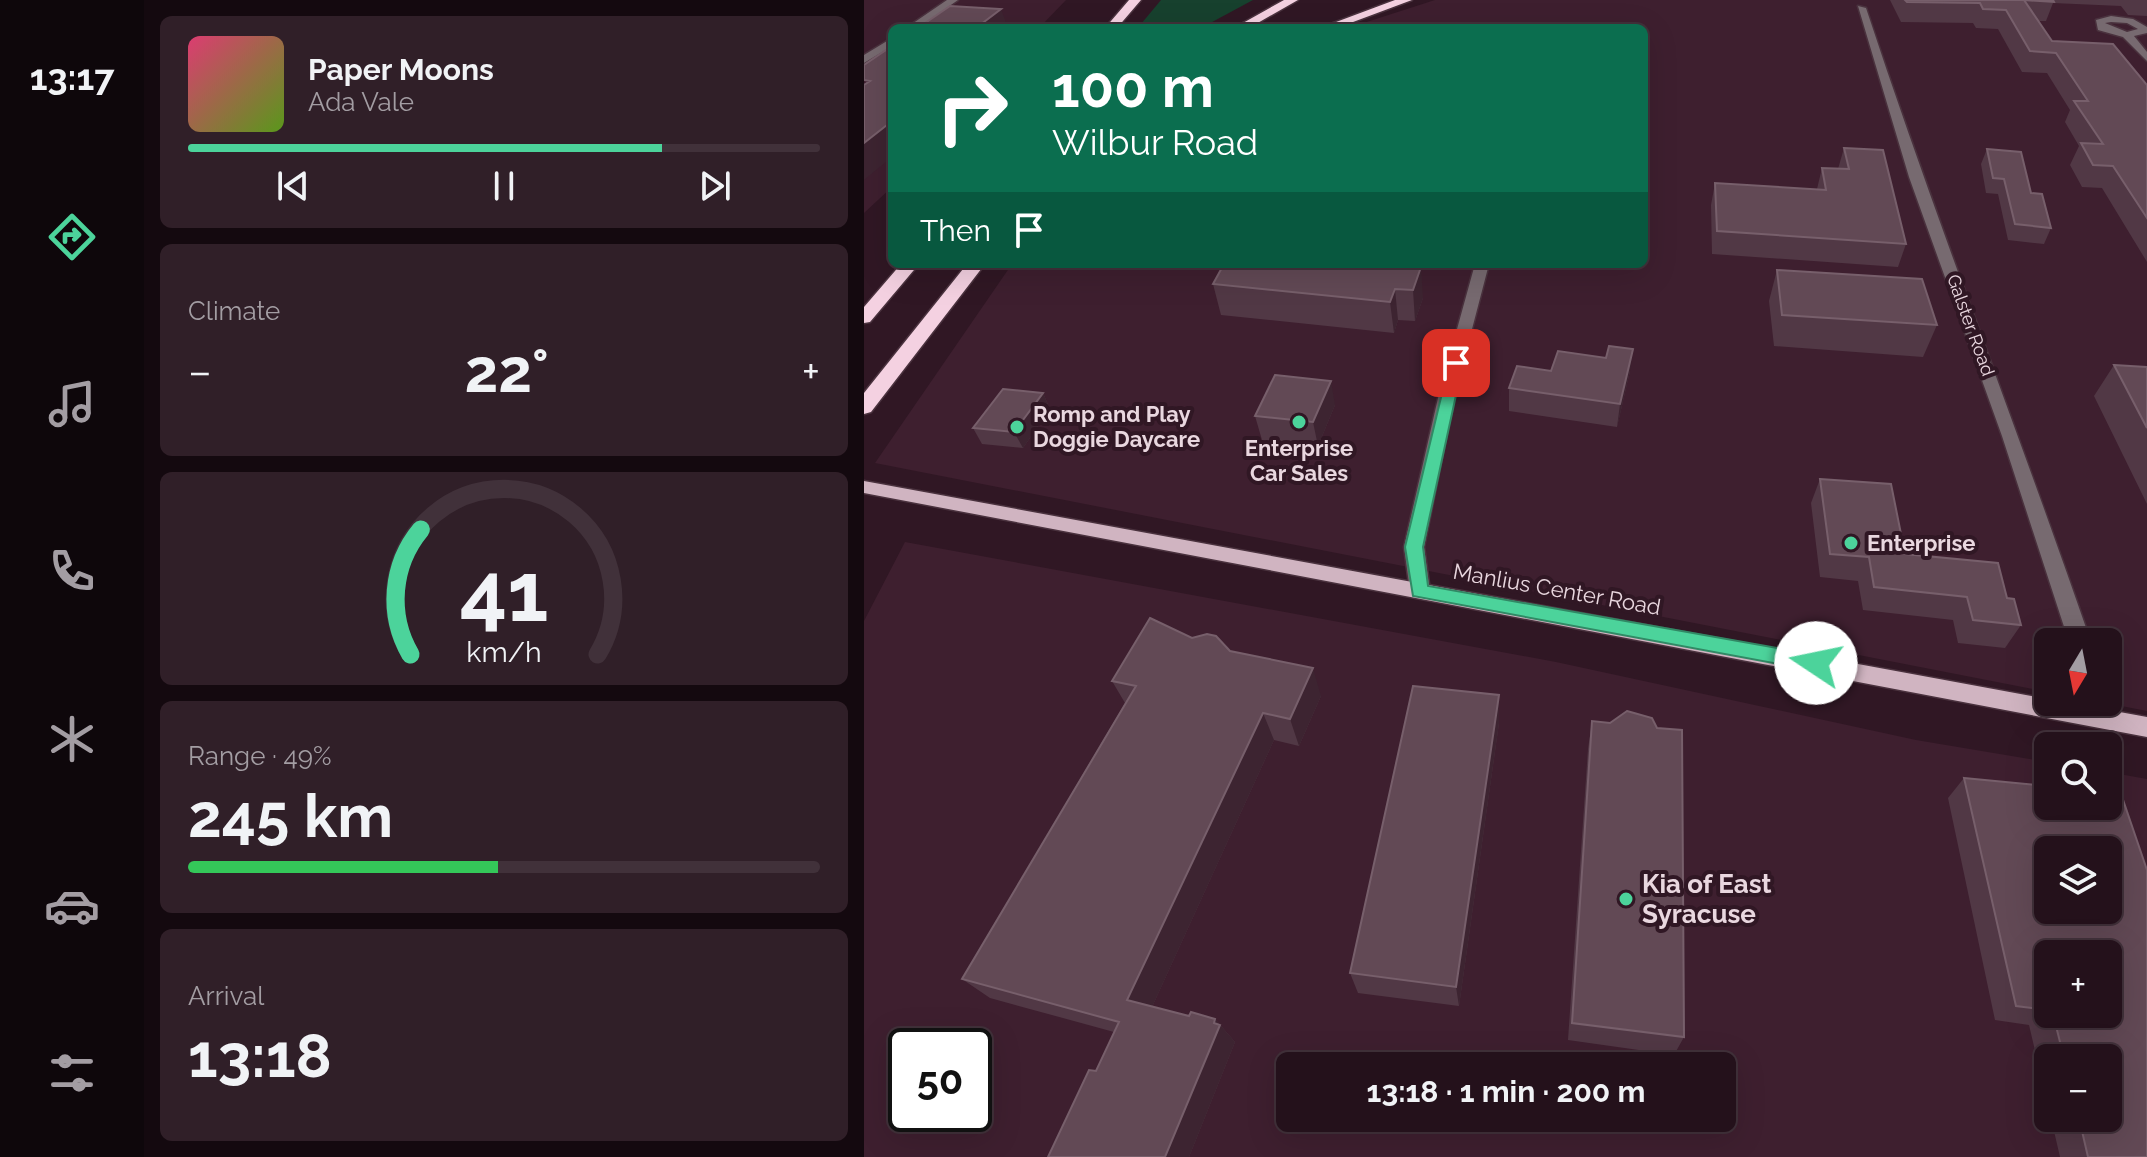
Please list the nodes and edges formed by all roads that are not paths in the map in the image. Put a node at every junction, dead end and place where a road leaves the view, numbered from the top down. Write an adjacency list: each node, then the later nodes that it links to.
1 (953, 0): 6 (street)
2 (1135, 0): 7 (highway)
3 (1292, 0): 8 (highway)
4 (1406, 0): 9 (highway)
5 (1861, 8): 23 (street, Galster Road)
6 (917, 24)
7 (1114, 24)
8 (1247, 24)
9 (1337, 24)
10 (2127, 35): 12 (street)
11 (888, 44): 13 (street)
12 (2147, 58)
13 (864, 60)
14 (907, 268): 19 (highway)
15 (973, 268): 18 (highway)
16 (979, 268): 18 (highway)
17 (1481, 268): 22 (street)
18 (952, 294): 20 (highway)
19 (864, 318)
20 (864, 407)
21 (864, 487): 22 (main road, Manlius Center Road)
22 (1420, 591): 24 (main road, Manlius Center Road)
23 (2075, 628)
24 (2034, 699)
25 (2117, 716): 26 (main road, Manlius Center Road)
26 (2147, 727)

